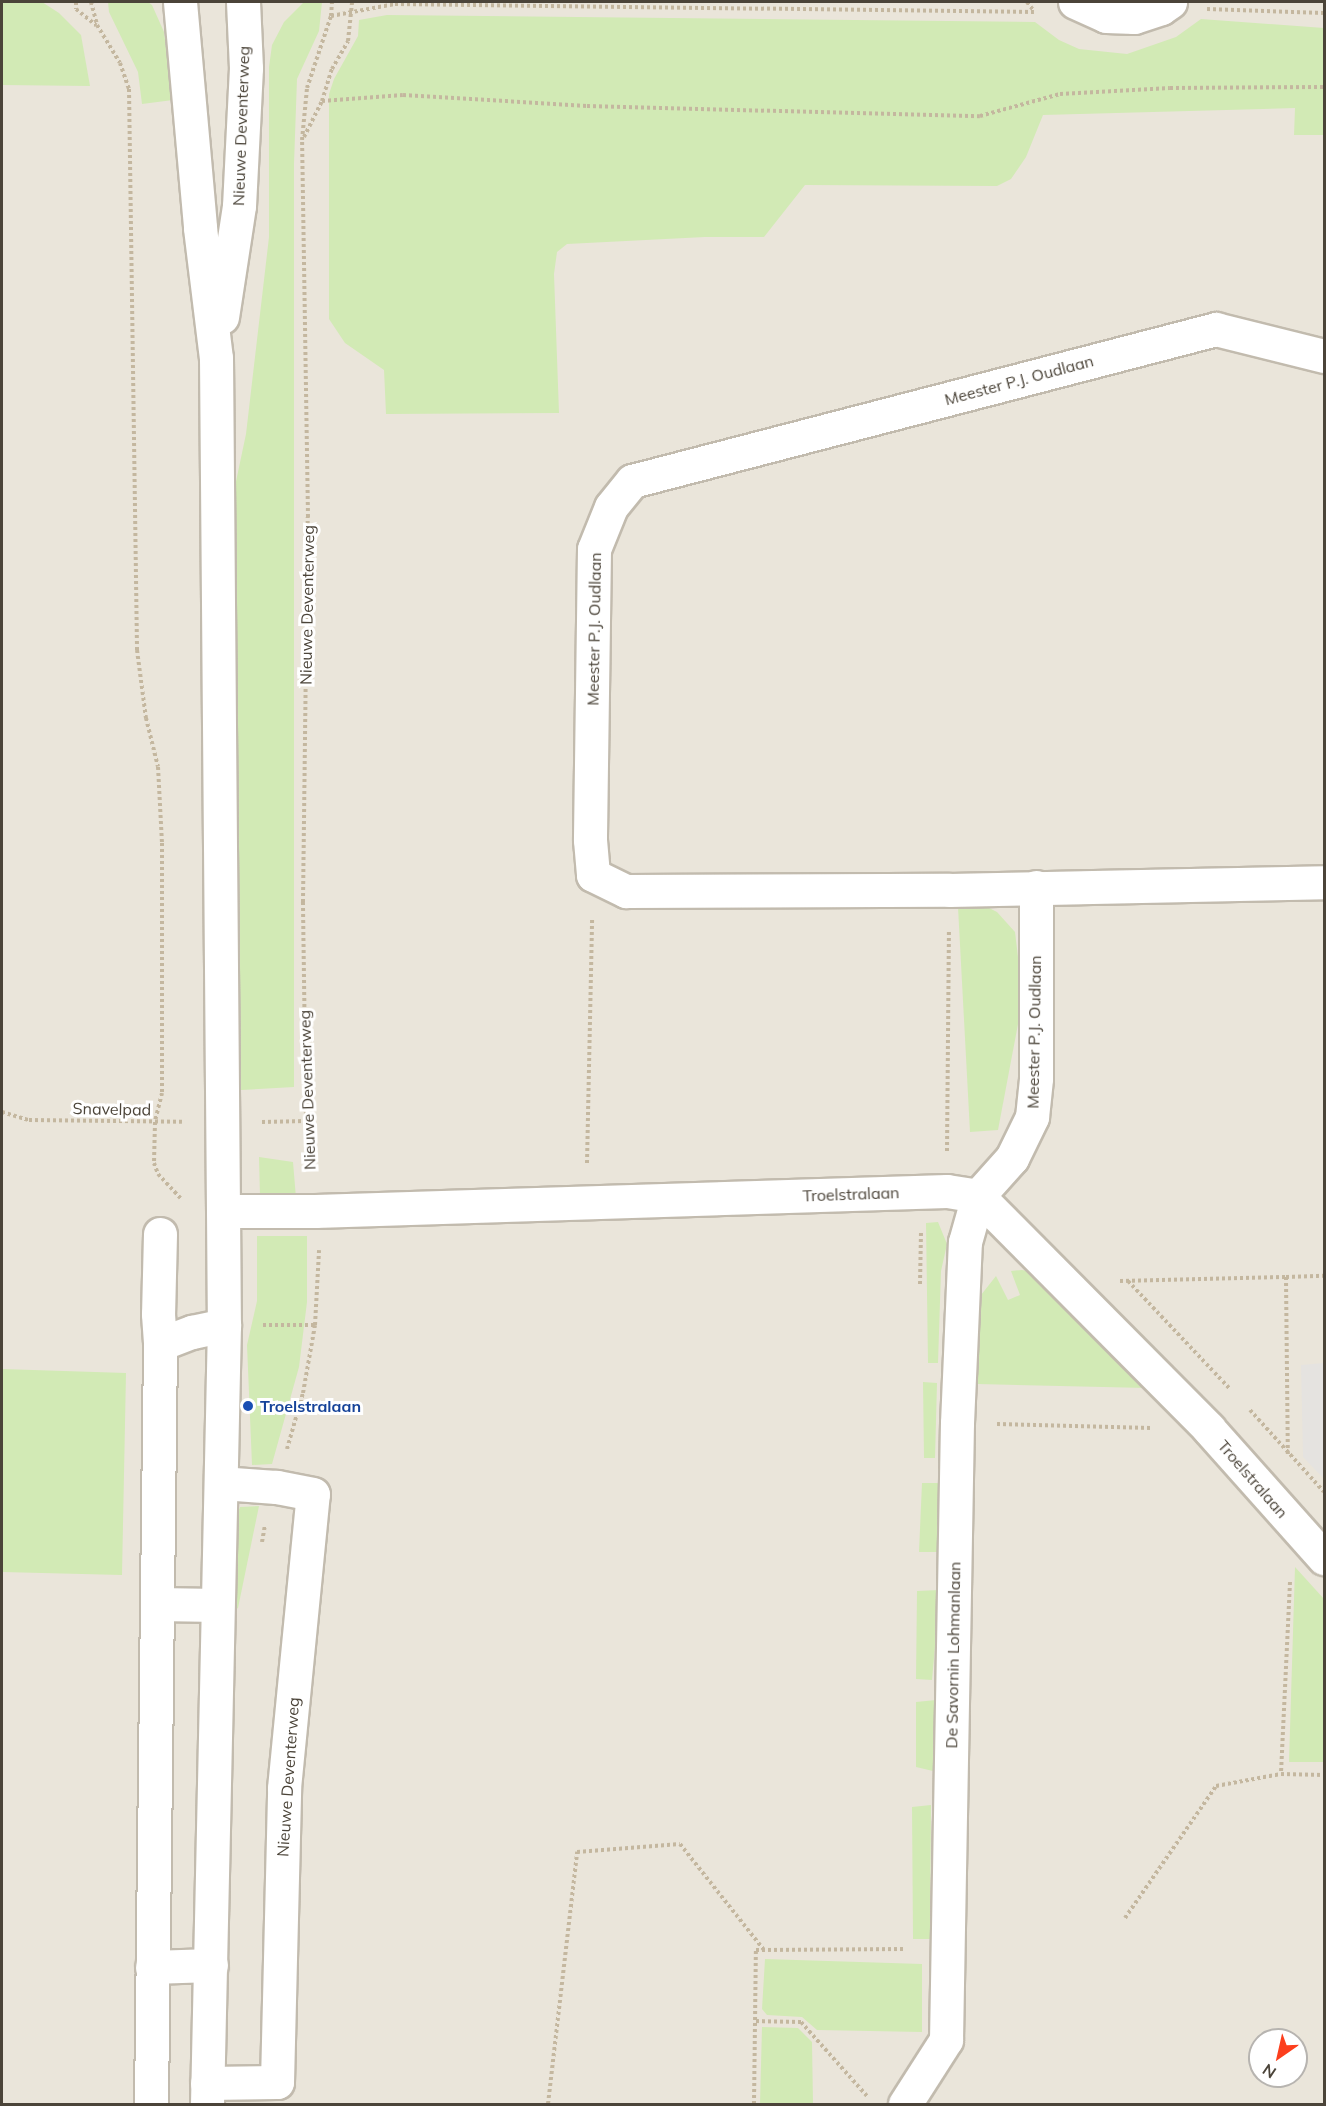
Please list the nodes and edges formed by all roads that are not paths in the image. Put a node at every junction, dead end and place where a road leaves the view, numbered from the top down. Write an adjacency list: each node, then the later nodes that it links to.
1 (180, 2): 6 (street, Nieuwe Deventerweg)
2 (243, 2): 6 (street, Nieuwe Deventerweg)
3 (1075, 2): 4 (street)
4 (1185, 5)
5 (1324, 356): 8 (street, Meester P.J. Oudlaan)
6 (216, 358): 10 (street, Nieuwe Deventerweg)
7 (1324, 882): 8 (street)
8 (1036, 887): 9 (street, Meester P.J. Oudlaan)
9 (949, 1193): 10 (street, Troelstralaan); 15 (street, Troelstralaan); 22 (street, De Savornin Lohmanlaan)
10 (223, 1211): 12 (street, Nieuwe Deventerweg)
11 (160, 1234): 13 (street)
12 (224, 1325): 13 (street); 14 (street, Nieuwe Deventerweg)
13 (160, 1344): 16 (street)
14 (222, 1483): 17 (street, Nieuwe Deventerweg); 20 (street, Nieuwe Deventerweg)
15 (1324, 1558)
16 (158, 1604): 17 (street); 19 (street)
17 (217, 1605): 18 (street, Nieuwe Deventerweg)
18 (211, 1965): 19 (street); 20 (street, Nieuwe Deventerweg)
19 (152, 1967): 21 (street)
20 (207, 2094)
21 (151, 2104)
22 (905, 2104)

